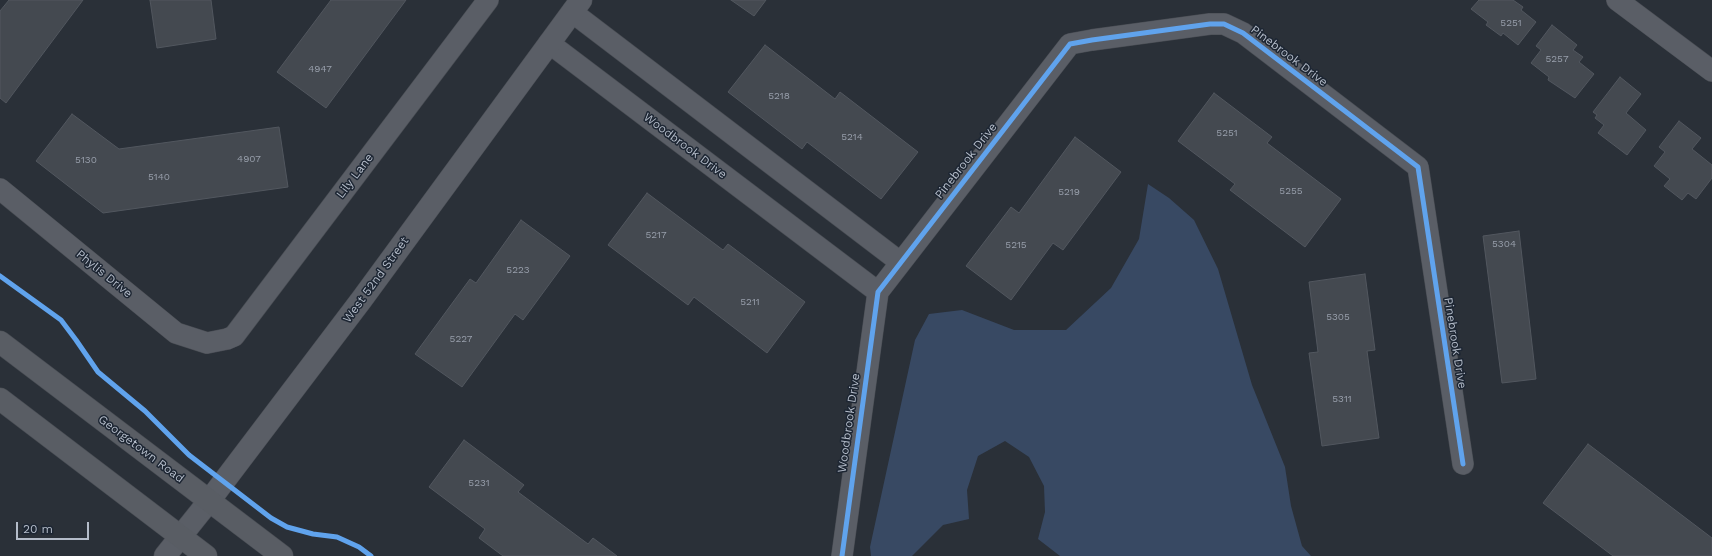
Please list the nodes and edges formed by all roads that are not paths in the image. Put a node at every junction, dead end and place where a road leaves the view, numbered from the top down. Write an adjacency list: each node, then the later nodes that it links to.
1 (488, 0): 10 (street, Lily Lane)
2 (1617, 0): 5 (street)
3 (576, 6): 4 (street, West 52nd Street); 7 (street)
4 (548, 43): 8 (street, Woodbrook Drive); 13 (street, West 52nd Street)
5 (1712, 71)
6 (0, 189): 10 (street, Phylis Drive)
7 (900, 262): 8 (street, Pinebrook Drive); 12 (street, Pinebrook Drive)
8 (878, 292): 18 (street, Woodbrook Drive)
9 (0, 342): 13 (main road, Georgetown Road)
10 (215, 342)
11 (0, 399): 14 (main road)
12 (1463, 464)
13 (209, 501): 14 (street, West 52nd Street); 17 (main road, Georgetown Road)
14 (180, 536): 15 (street, West 52nd Street); 16 (main road)
15 (165, 556)
16 (206, 556)
17 (282, 556)
18 (842, 556)

